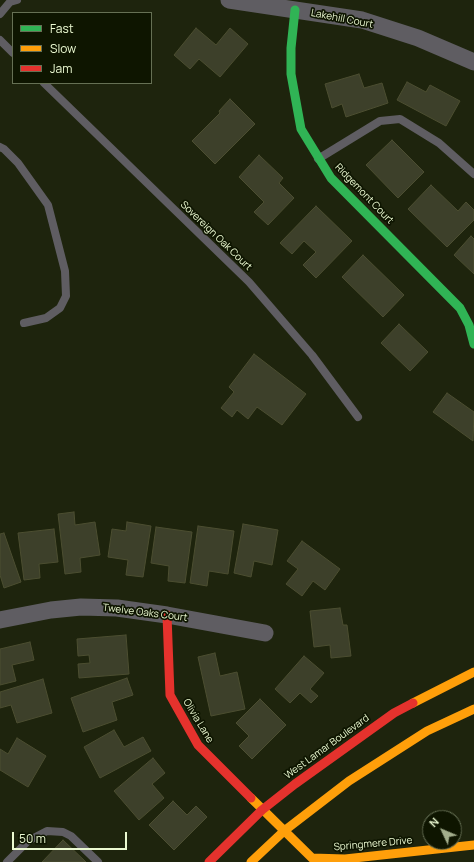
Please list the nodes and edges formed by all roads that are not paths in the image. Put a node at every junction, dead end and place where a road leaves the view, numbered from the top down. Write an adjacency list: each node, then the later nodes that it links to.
1 (17, 0): 4 (lane)
2 (229, 0): 3 (street, Lakehill Court)
3 (295, 10): 7 (street, Lakehill Court); 10 (street, Ridgemont Court)
4 (0, 14)
5 (0, 40): 6 (lane)
6 (12, 51)
7 (474, 62)
8 (45, 84): 14 (lane, Sovereign Oak Court)
9 (0, 148): 12 (lane)
10 (318, 159): 11 (lane); 13 (street, Ridgemont Court)
11 (474, 174)
12 (24, 322)
13 (474, 344)
14 (358, 417)
15 (167, 615): 16 (street, Twelve Oaks Court); 17 (street, Twelve Oaks Court); 20 (street, Olivia Lane)
16 (0, 620)
17 (265, 633)
18 (474, 672): 20 (street, West Lamar Boulevard)
19 (474, 709): 21 (street)
20 (262, 810): 21 (street, Olivia Lane); 26 (street, West Lamar Boulevard)
21 (284, 831): 23 (street, Springmere Drive); 27 (street)
22 (474, 845): 23 (street, Springmere Drive)
23 (371, 859)
24 (7, 862): 25 (lane)
25 (98, 862)
26 (209, 862)
27 (251, 862)

